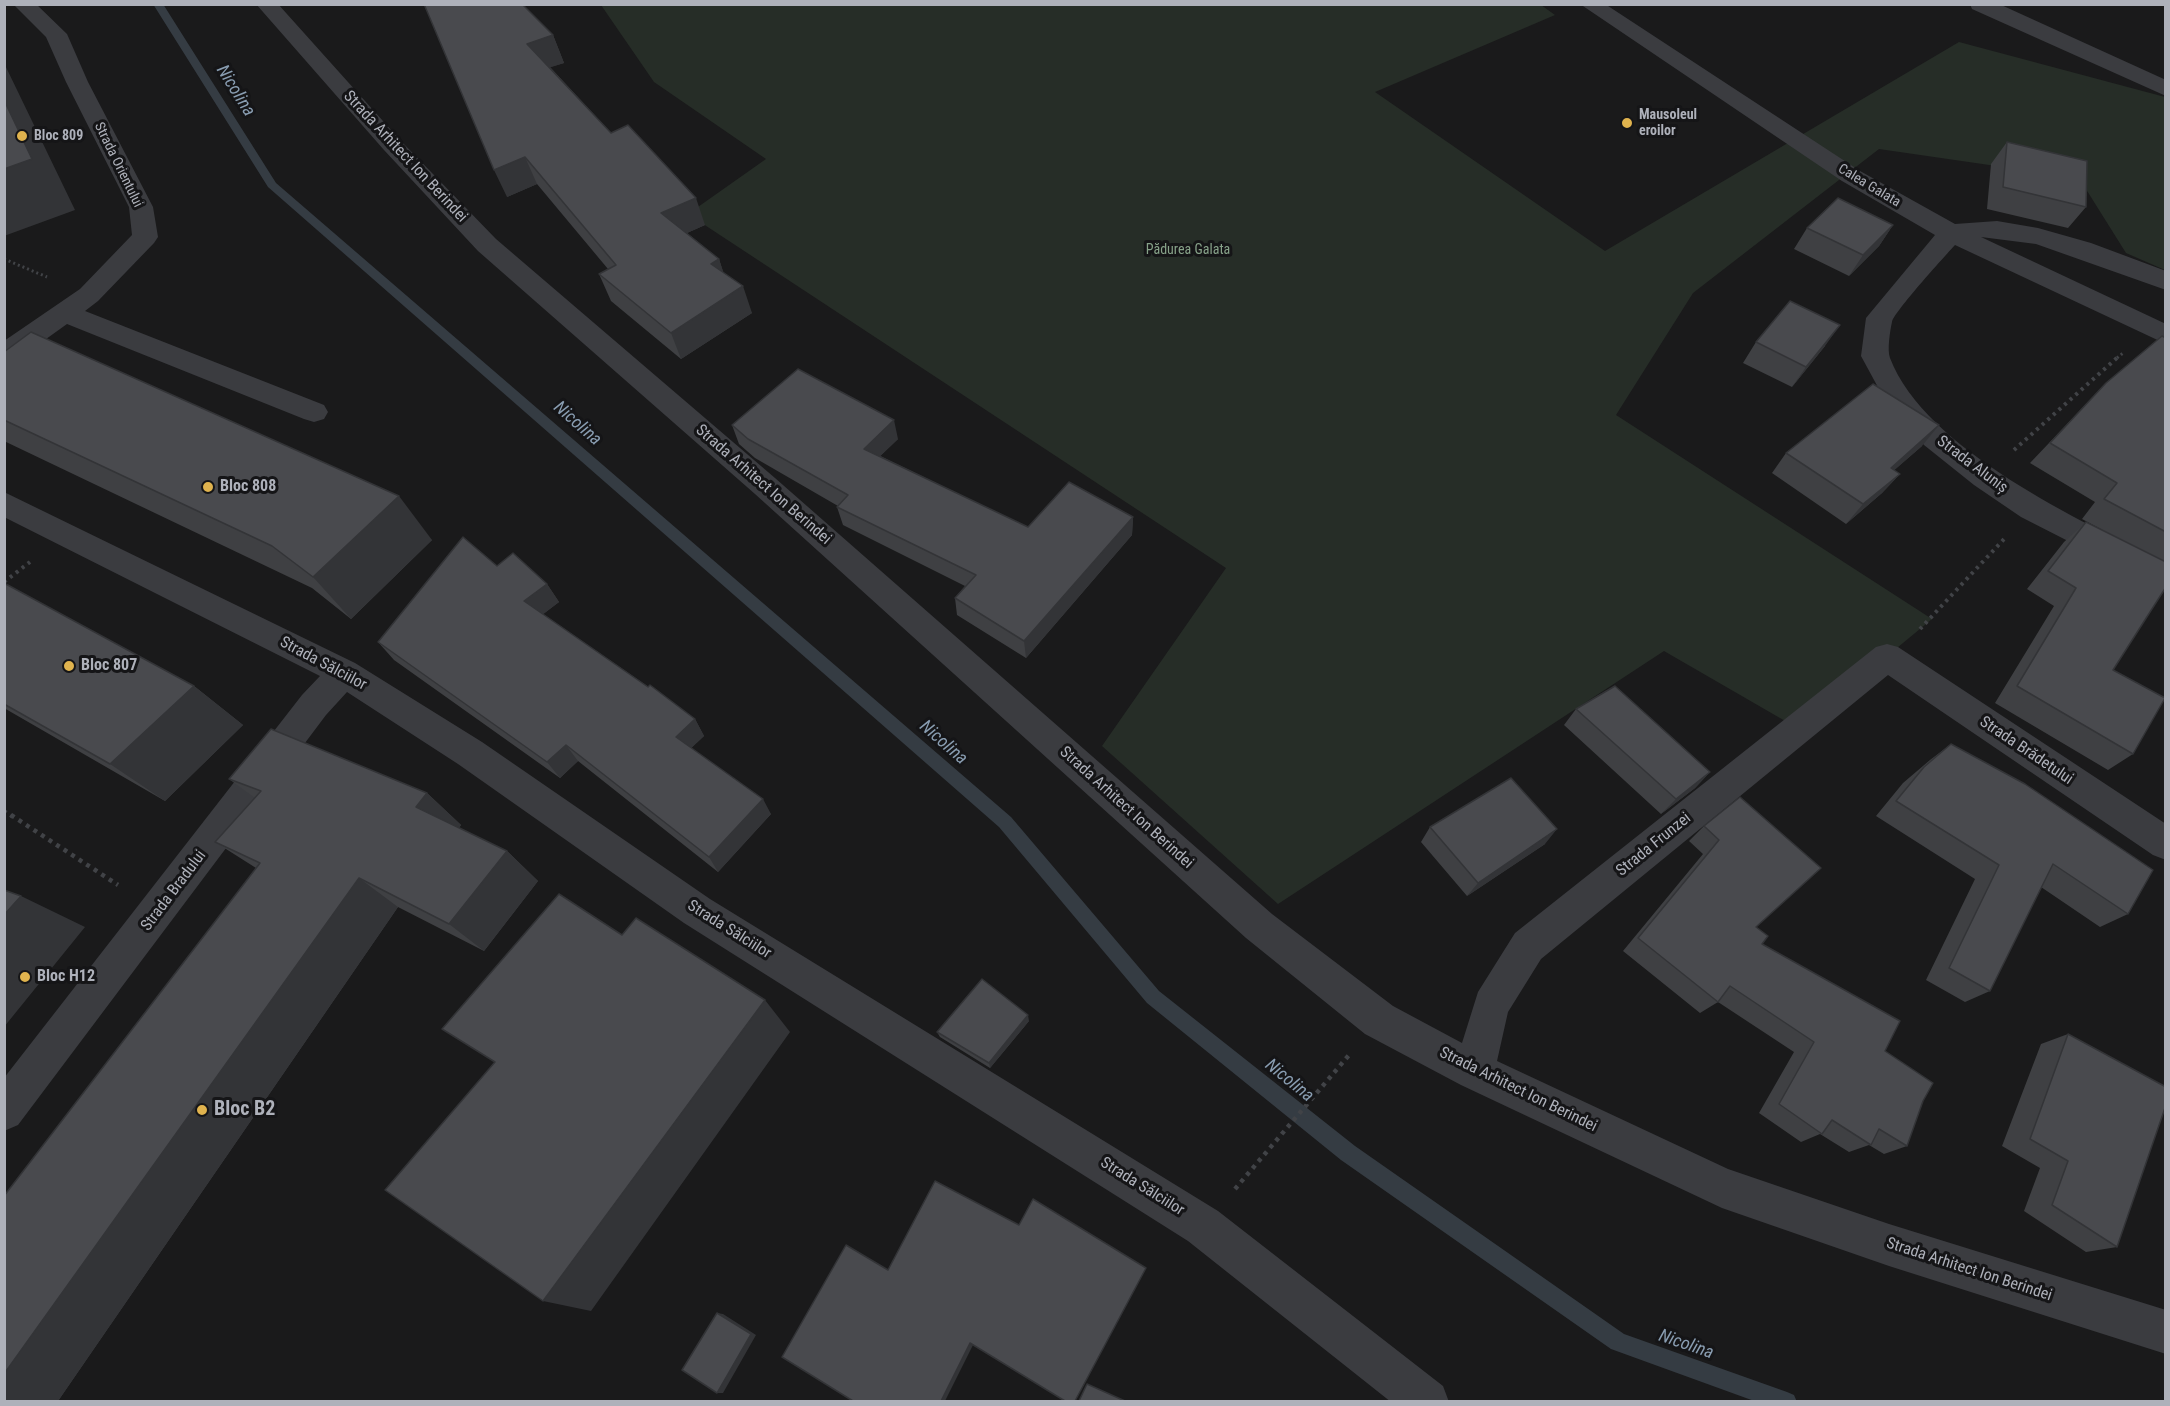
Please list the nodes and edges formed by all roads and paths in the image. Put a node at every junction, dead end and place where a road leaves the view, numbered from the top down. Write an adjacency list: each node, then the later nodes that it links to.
1 (23, 4): 8 (street, Strada Orientului)
2 (266, 4): 21 (street, Strada Arhitect Ion Berindei)
3 (1590, 4): 6 (street, Calea Galata)
4 (1980, 4): 5 (street)
5 (2166, 89)
6 (1951, 233): 7 (street); 9 (street, Calea Galata); 12 (street, Strada Aluniș)
7 (2166, 281)
8 (65, 313): 10 (street, Strada Orientului); 11 (street)
9 (2158, 331): 12 (path)
10 (4, 355)
11 (314, 412)
12 (1984, 477): 14 (street, Strada Aluniș)
13 (4, 503): 17 (street, Strada Sălciilor)
14 (2032, 509): 15 (street, Strada Aluniș); 16 (path)
15 (2166, 579)
16 (1887, 657): 19 (street, Strada Brădetului); 22 (street, Strada Frunzei)
17 (344, 673): 20 (street, Strada Bradului); 24 (street, Strada Sălciilor)
18 (4, 811): 20 (path)
19 (2166, 844)
20 (159, 912): 23 (street, Strada Bradului)
21 (1379, 1020): 22 (street, Strada Arhitect Ion Berindei); 24 (path)
22 (1474, 1071): 25 (street, Strada Arhitect Ion Berindei)
23 (4, 1110)
24 (1203, 1226): 26 (street, Strada Sălciilor)
25 (2166, 1332)
26 (1427, 1401)

